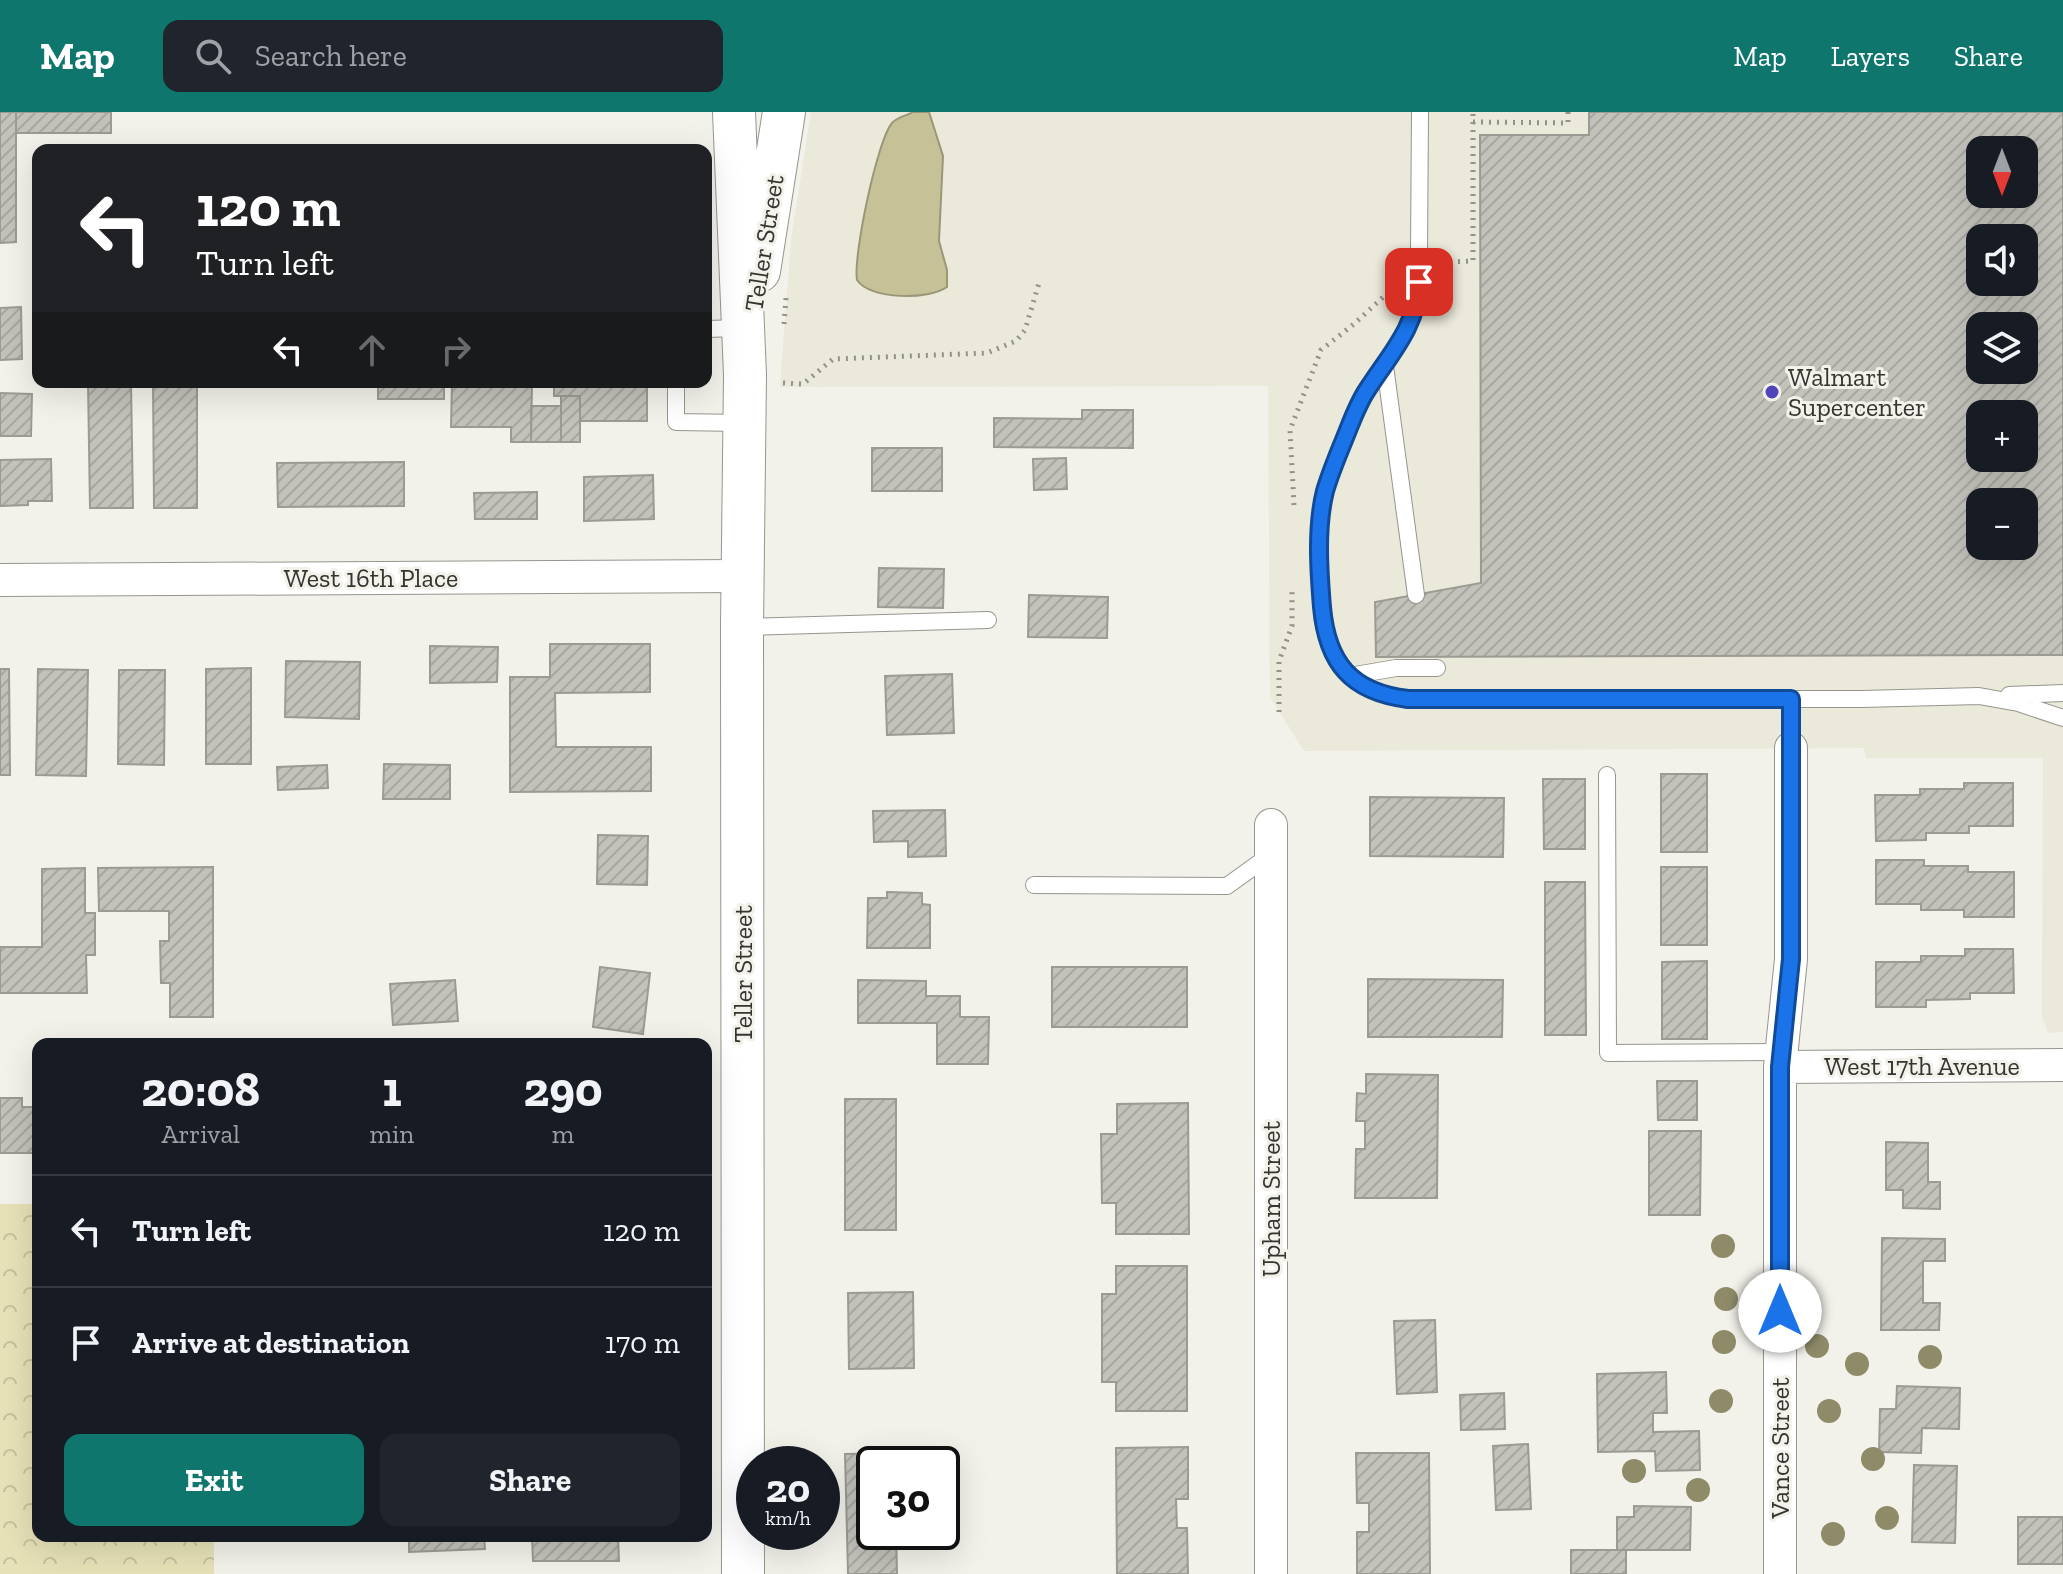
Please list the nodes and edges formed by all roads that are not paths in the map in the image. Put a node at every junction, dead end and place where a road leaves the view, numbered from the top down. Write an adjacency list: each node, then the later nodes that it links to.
1 (734, 112): 6 (street, Teller Street)
2 (784, 112): 8 (street, Teller Street)
3 (1420, 112): 4 (lane)
4 (1419, 252)
5 (1419, 282): 7 (lane)
6 (724, 329): 8 (street, Teller Street)
7 (1385, 366): 13 (lane); 17 (lane)
8 (764, 379): 10 (street, Teller Street)
9 (676, 388): 10 (lane)
10 (745, 424): 11 (street, Teller Street)
11 (743, 576): 12 (street, West 16th Place); 15 (street, Teller Street)
12 (0, 580)
13 (1416, 595)
14 (988, 620): 15 (lane)
15 (742, 627): 28 (street, Teller Street)
16 (1437, 668): 17 (lane)
17 (1349, 676): 20 (lane)
18 (2063, 693): 19 (lane)
19 (1979, 696): 20 (lane); 21 (lane)
20 (1791, 699): 22 (lane, Vance Street)
21 (2063, 718)
22 (1791, 748): 26 (street, Vance Street)
23 (1607, 775): 26 (lane)
24 (1271, 840): 25 (lane); 29 (street, Upham Street)
25 (1034, 885)
26 (1781, 1060): 27 (street, West 17th Avenue); 30 (street, Vance Street)
27 (2063, 1065)
28 (743, 1574)
29 (1271, 1574)
30 (1780, 1574)

